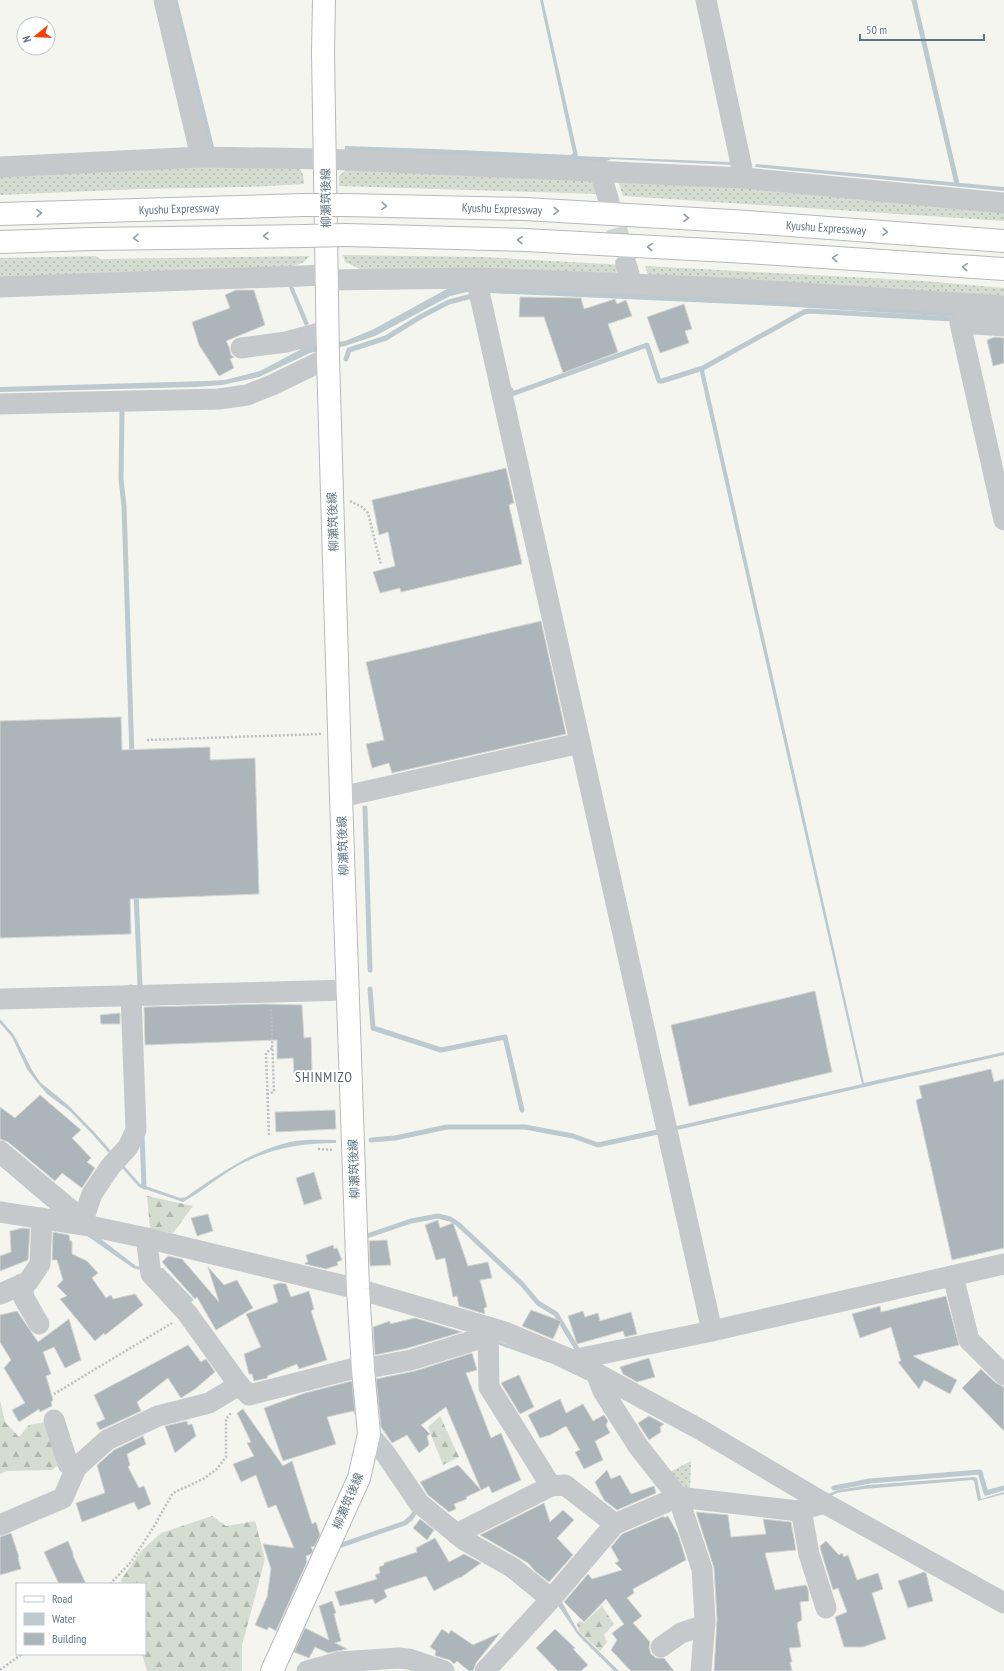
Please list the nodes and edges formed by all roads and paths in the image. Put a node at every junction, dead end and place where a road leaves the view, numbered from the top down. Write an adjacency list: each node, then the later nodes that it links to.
1 (164, 0): 4 (street)
2 (324, 0): 5 (main road, 柳瀬筑後線)
3 (706, 0): 8 (street)
4 (201, 157): 5 (street); 6 (street)
5 (325, 159): 7 (street); 16 (main road, 柳瀬筑後線)
6 (0, 167)
7 (600, 172): 8 (street); 9 (street)
8 (744, 178): 10 (street)
9 (608, 198)
10 (1004, 203)
11 (0, 214): 12 (main road, Kyushu Expressway, one-way to 12, bridge)
12 (1004, 241)
13 (0, 242): 15 (main road, one-way to 13, bridge)
14 (626, 264): 17 (street)
15 (1004, 270)
16 (327, 278): 18 (street); 19 (street); 22 (main road, 柳瀬筑後線)
17 (632, 284): 18 (street); 20 (street)
18 (478, 286): 31 (street)
19 (0, 287)
20 (1004, 306)
21 (1004, 326): 27 (street)
22 (327, 331): 23 (street); 24 (main road, 柳瀬筑後線)
23 (241, 348)
24 (328, 358): 25 (street); 26 (main road, 柳瀬筑後線)
25 (0, 404)
26 (332, 500): 28 (path); 32 (main road, 柳瀬筑後線)
27 (1004, 520)
28 (381, 565)
29 (325, 734): 30 (path)
30 (147, 740)
31 (580, 743): 32 (street); 54 (street)
32 (341, 797): 33 (main road, 柳瀬筑後線)
33 (348, 990): 34 (street); 50 (main road, 柳瀬筑後線)
34 (271, 992): 35 (street); 37 (path)
35 (131, 996): 36 (street); 45 (street)
36 (0, 999)
37 (272, 1048): 38 (path); 38 (path)
38 (268, 1094): 39 (path)
39 (269, 1135)
40 (318, 1149): 41 (path)
41 (338, 1150)
42 (0, 1151): 45 (street)
43 (0, 1212): 44 (street)
44 (42, 1218): 45 (street); 49 (street)
45 (86, 1223): 46 (street)
46 (146, 1238): 50 (street); 52 (street)
47 (1004, 1264): 48 (street)
48 (953, 1276): 54 (street); 59 (street)
49 (22, 1284): 51 (street); 53 (street)
50 (358, 1289): 55 (street); 57 (main road, 柳瀬筑後線)
51 (0, 1294)
52 (187, 1313): 60 (street); 61 (path)
53 (40, 1324)
54 (712, 1331): 56 (street)
55 (488, 1332): 56 (street); 57 (street); 65 (street)
56 (572, 1360): 58 (street)
57 (363, 1368): 60 (street); 63 (main road, 柳瀬筑後線)
58 (596, 1373): 66 (street); 67 (street)
59 (1004, 1375)
60 (244, 1390): 64 (street); 72 (path)
61 (54, 1394)
62 (54, 1420): 64 (street)
63 (369, 1434): 71 (street); 81 (main road, 柳瀬筑後線)
64 (76, 1468): 70 (street)
65 (551, 1486): 69 (street); 71 (street)
66 (678, 1497): 68 (street); 69 (street); 76 (street)
67 (824, 1503): 68 (street); 74 (street)
68 (801, 1510): 75 (street)
69 (615, 1524): 73 (street)
70 (0, 1525)
71 (456, 1534): 73 (street)
72 (111, 1583)
73 (551, 1599): 84 (street)
74 (1004, 1603)
75 (826, 1608)
76 (705, 1625): 77 (street); 85 (street)
77 (662, 1647)
78 (21, 1655): 80 (path)
79 (410, 1665): 82 (street); 83 (street)
80 (0, 1670)
81 (272, 1671)
82 (307, 1671)
83 (444, 1671)
84 (485, 1671)
85 (701, 1671)

